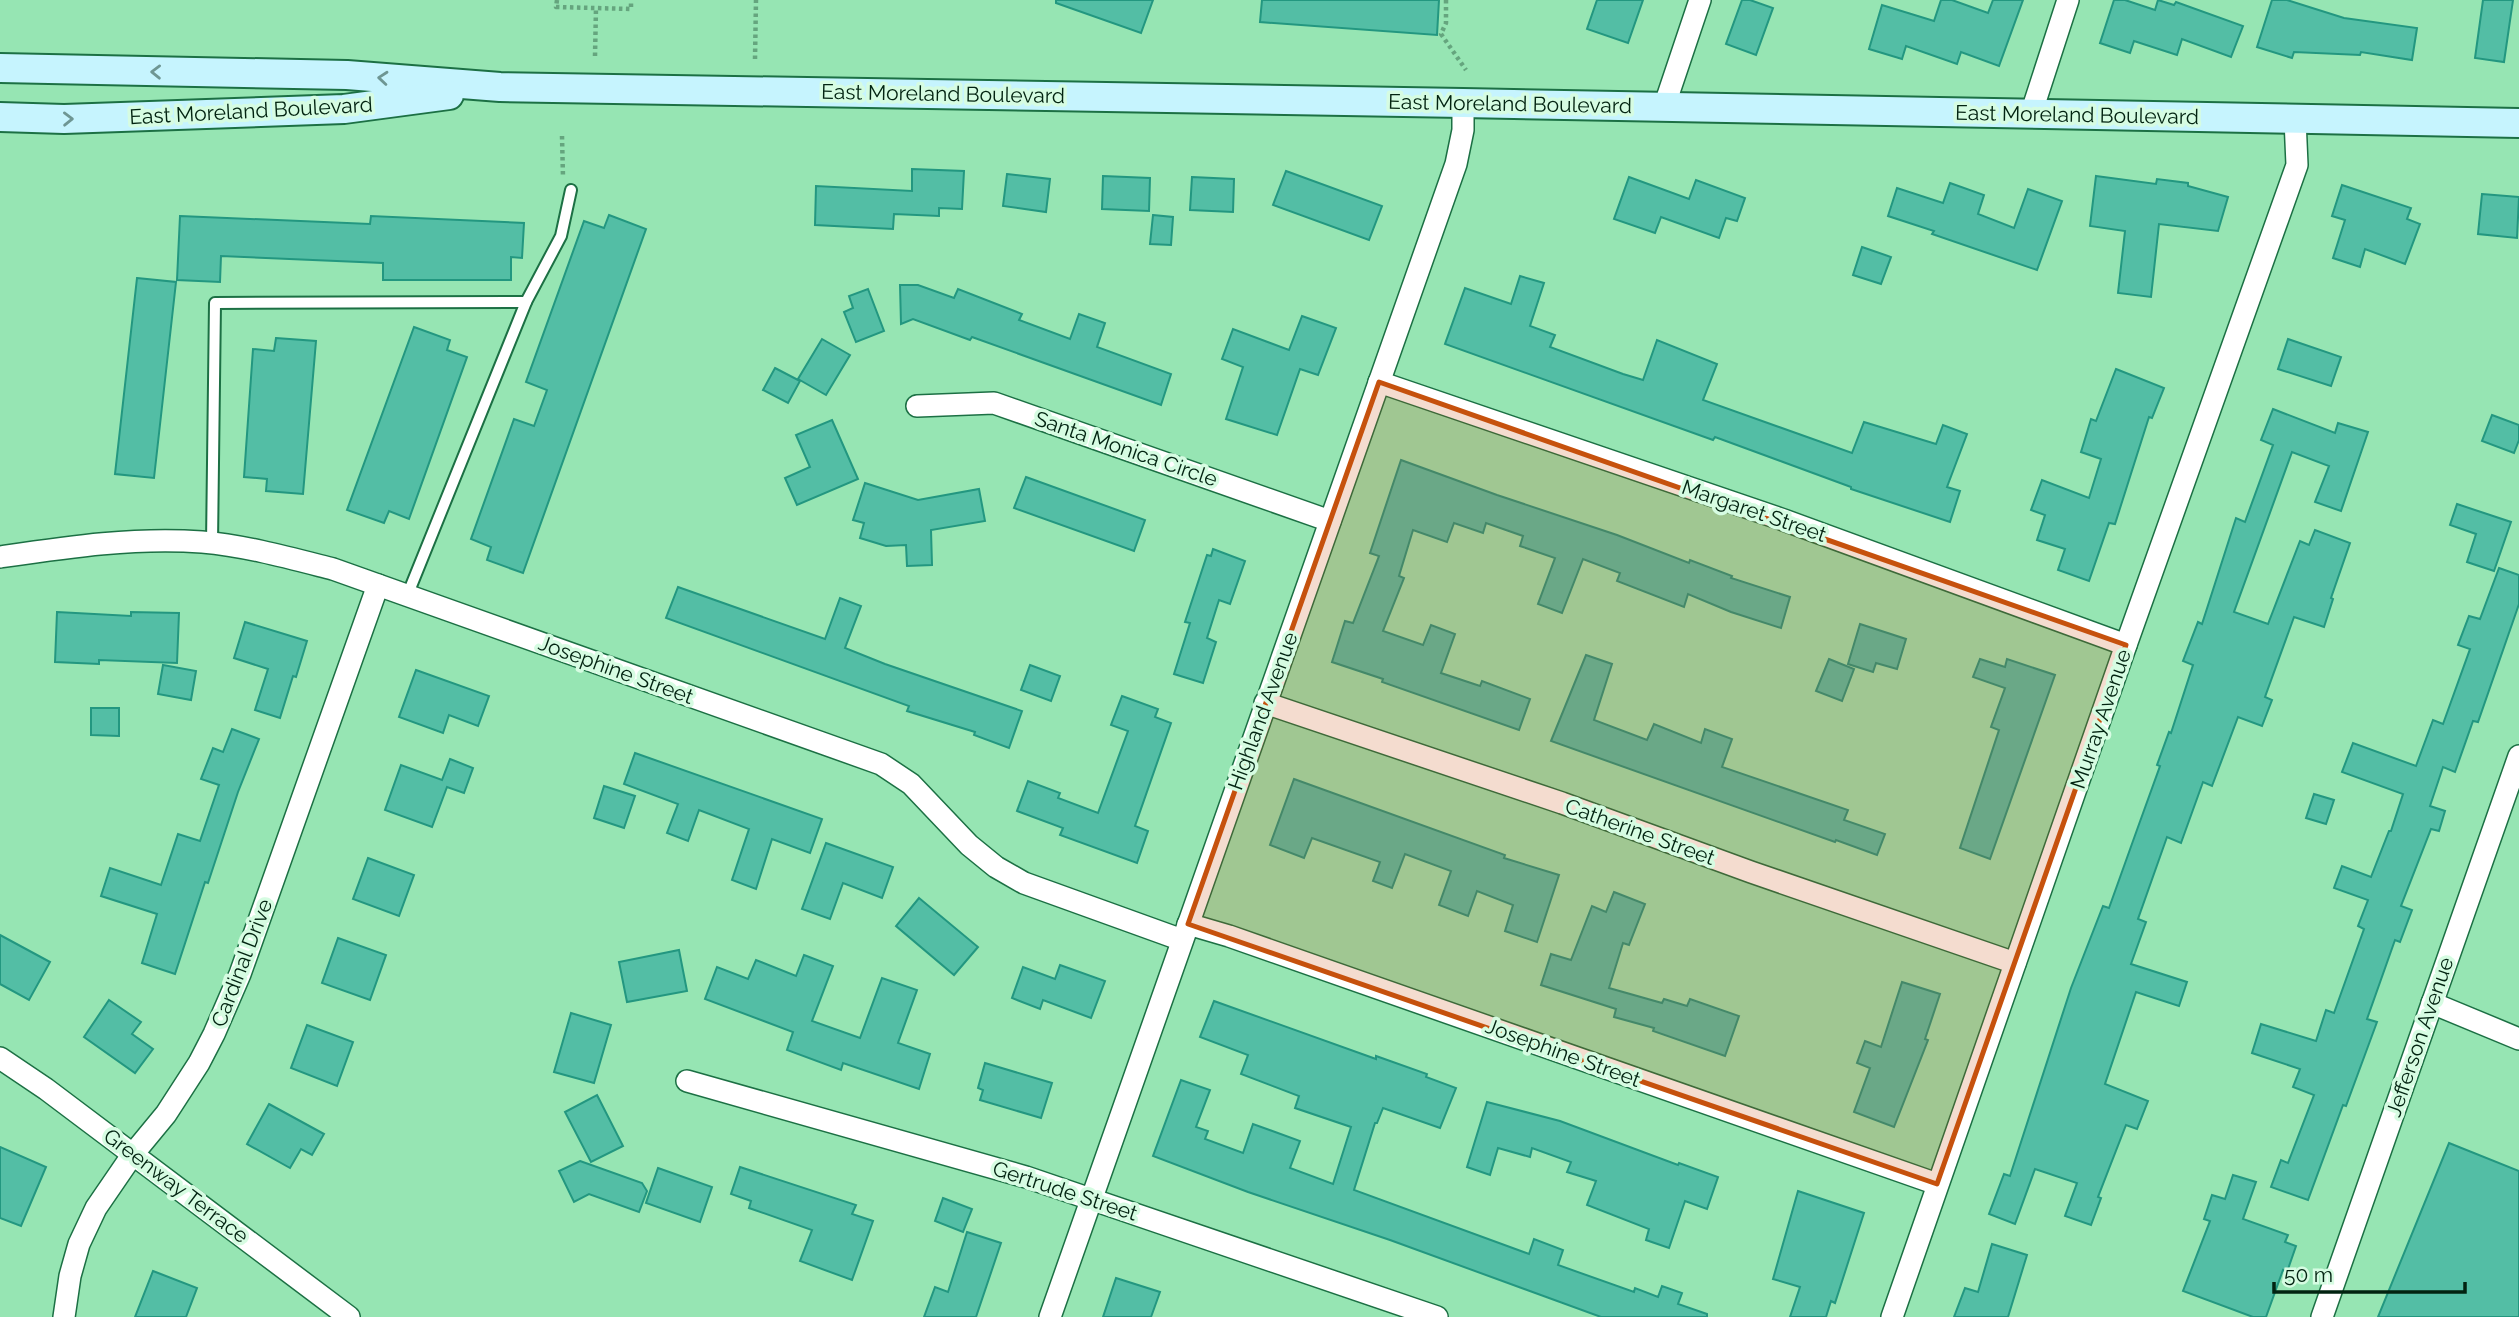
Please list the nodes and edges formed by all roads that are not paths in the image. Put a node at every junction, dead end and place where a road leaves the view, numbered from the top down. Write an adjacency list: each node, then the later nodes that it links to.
1 (1700, 0): 6 (street)
2 (2068, 0): 7 (street)
3 (0, 68): 4 (main road, East Moreland Boulevard, one-way to 3)
4 (500, 88): 5 (main road, East Moreland Boulevard); 8 (main road, East Moreland Boulevard, one-way to 4)
5 (1463, 103): 6 (main road, East Moreland Boulevard); 13 (street, Highland Avenue)
6 (1664, 107): 7 (main road, East Moreland Boulevard)
7 (2031, 114): 9 (main road, East Moreland Boulevard)
8 (0, 117)
9 (2295, 119): 10 (main road, East Moreland Boulevard); 20 (street, Murray Avenue)
10 (2519, 123)
11 (571, 190): 12 (lane)
12 (526, 302): 16 (lane); 19 (lane)
13 (1379, 382): 15 (street, Highland Avenue); 20 (street, Margaret Street)
14 (917, 406): 15 (street, Santa Monica Circle)
15 (1330, 521): 21 (street, Highland Avenue)
16 (212, 543): 17 (street, Josephine Street); 18 (street, Josephine Street)
17 (0, 557)
18 (378, 585): 19 (street, Josephine Street); 29 (street, Cardinal Drive)
19 (407, 596): 23 (street, Josephine Street)
20 (2126, 645): 24 (street, Murray Avenue)
21 (1265, 703): 23 (street, Highland Avenue); 24 (street, Catherine Street)
22 (2519, 756): 25 (street, Jefferson Avenue)
23 (1185, 932): 30 (street, Josephine Street); 31 (street, Highland Avenue)
24 (2015, 963): 30 (street, Murray Avenue)
25 (2432, 1003): 26 (street); 37 (street, Jefferson Avenue)
26 (2519, 1039)
27 (0, 1058): 29 (street, Greenway Terrace)
28 (687, 1081): 31 (street, Gertrude Street)
29 (133, 1154): 32 (street, Cardinal Drive); 33 (street, Greenway Terrace)
30 (1937, 1184): 36 (street, Murray Avenue)
31 (1091, 1198): 34 (street, Highland Avenue); 35 (street, Gertrude Street)
32 (64, 1317)
33 (349, 1317)
34 (1050, 1317)
35 (1437, 1317)
36 (1892, 1317)
37 (2322, 1317)

